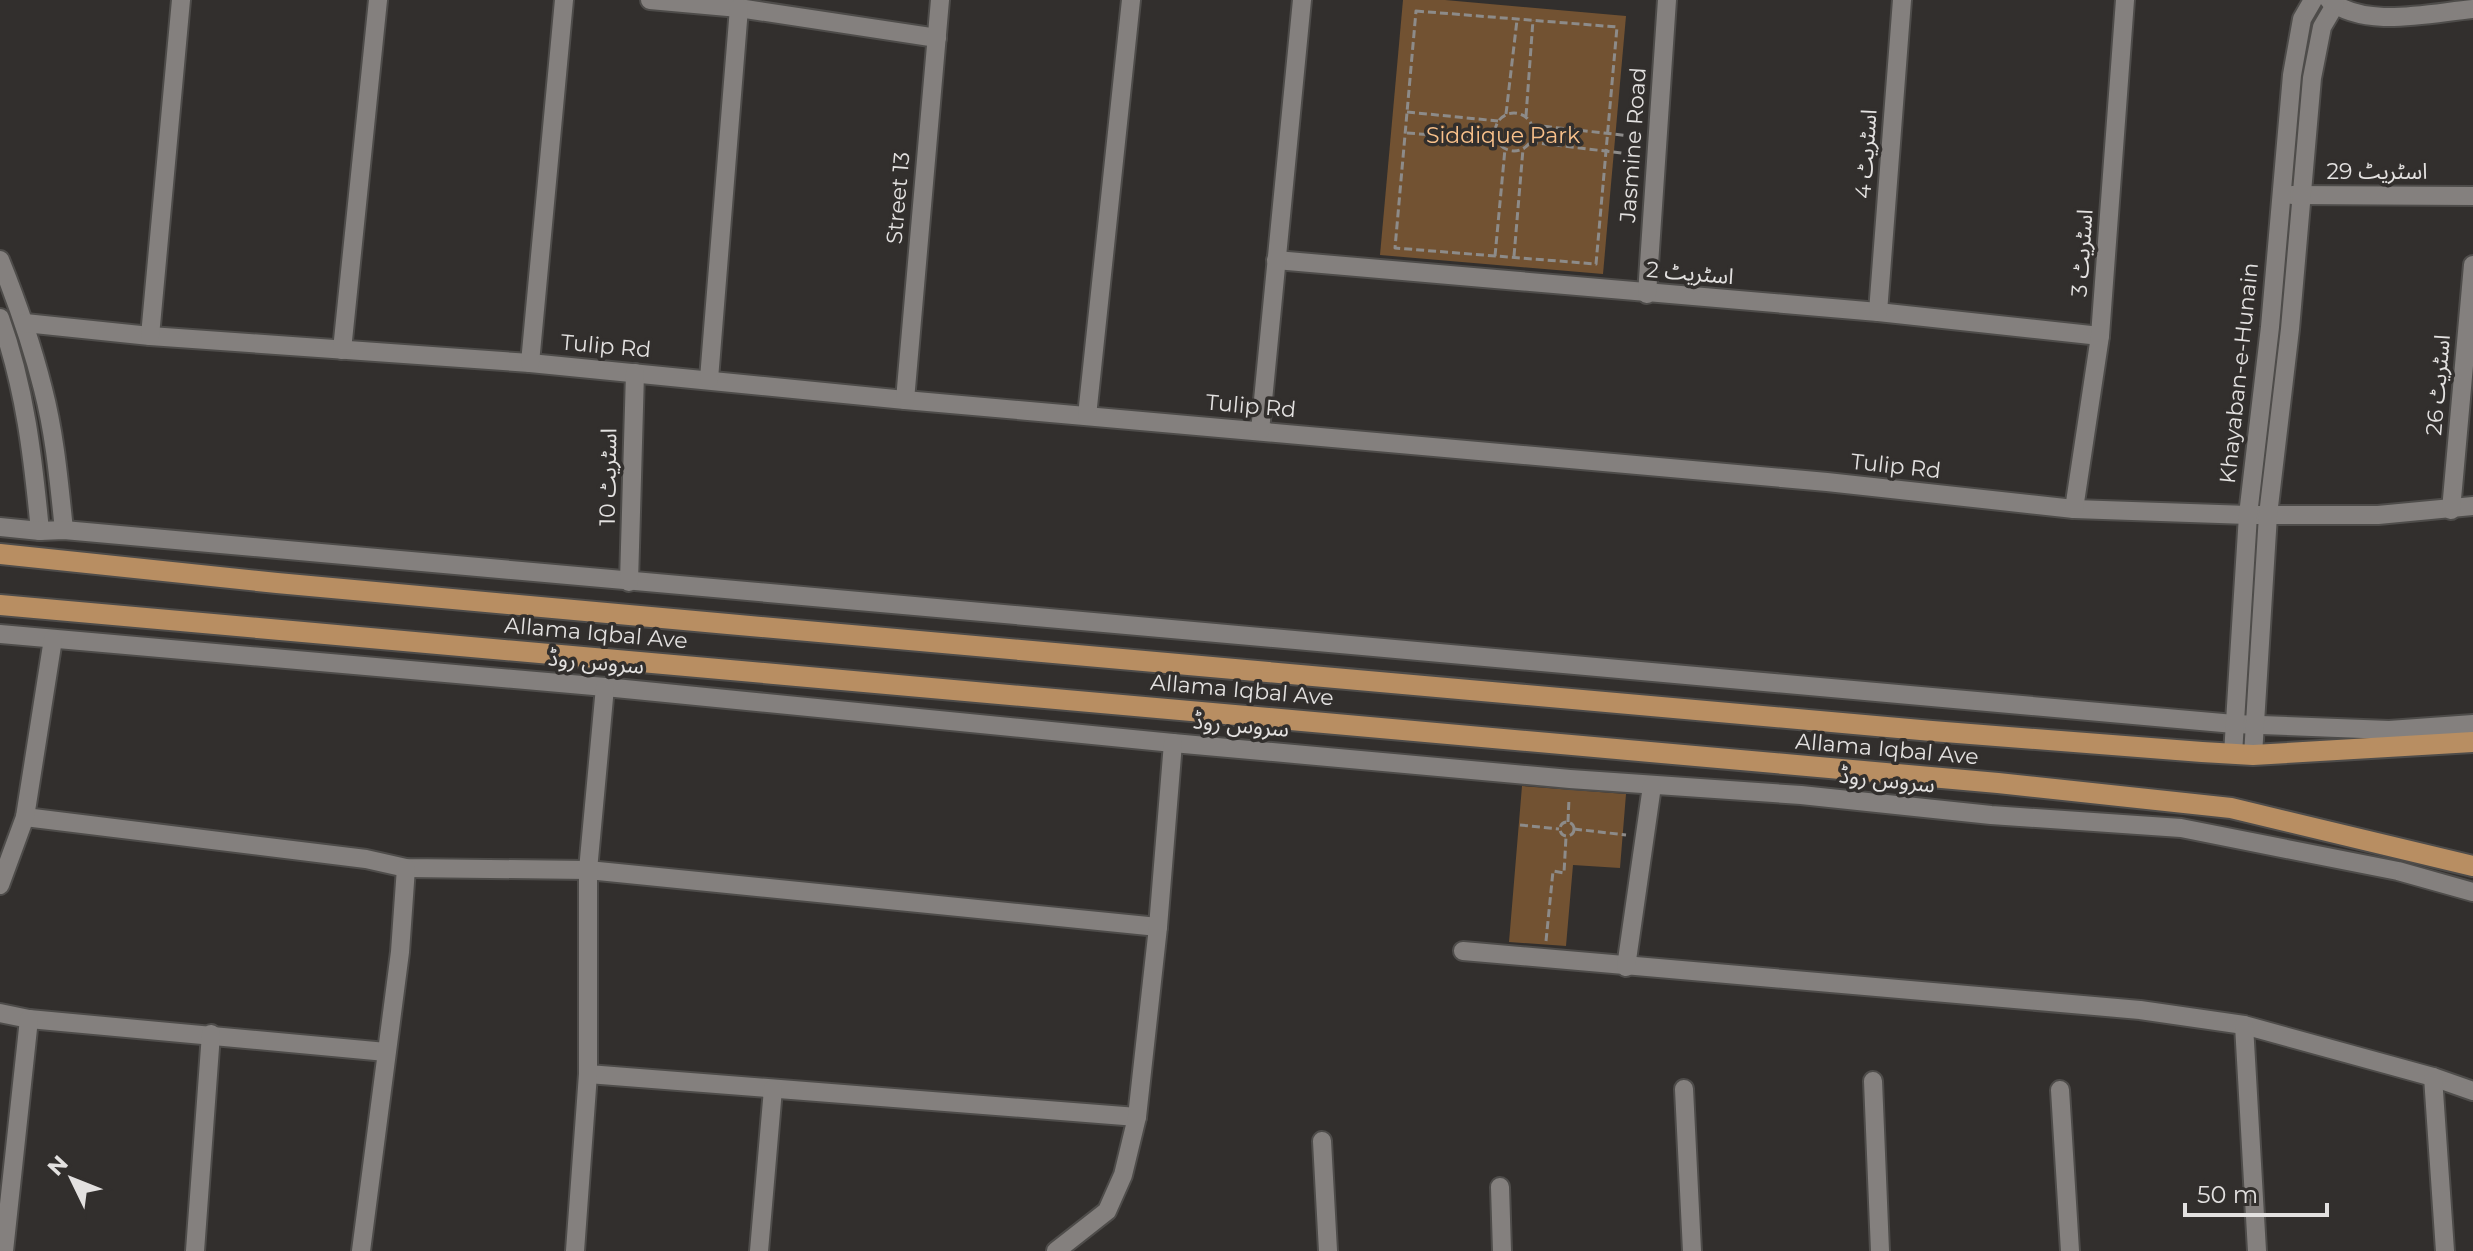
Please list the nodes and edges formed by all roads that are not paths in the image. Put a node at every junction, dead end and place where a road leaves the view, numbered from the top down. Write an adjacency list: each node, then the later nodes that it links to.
1 (181, 0): 27 (street)
2 (378, 0): 29 (street)
3 (564, 0): 30 (street)
4 (650, 0): 13 (street)
5 (940, 0): 15 (street, Street 13)
6 (1131, 0): 34 (street)
7 (1302, 0): 20 (street)
8 (1667, 0): 22 (street, Jasmine Road)
9 (1902, 0): 24 (street, اسٹریٹ 4)
10 (2125, 0): 28 (street, اسٹریٹ 3)
11 (2313, 0): 16 (street, Khayaban-e-Hunain)
12 (2332, 2): 14 (street); 17 (street, Khayaban-e-Hunain)
13 (739, 8): 15 (street); 32 (street)
14 (2473, 9)
15 (937, 38): 33 (street, Street 13)
16 (2280, 195): 17 (street, اسٹریٹ 29); 39 (street, Khayaban-e-Hunain)
17 (2301, 195): 18 (street, اسٹریٹ 29); 40 (street, Khayaban-e-Hunain)
18 (2473, 196)
19 (0, 260): 26 (street)
20 (1276, 260): 22 (street, اسٹریٹ 2); 35 (street)
21 (2473, 265): 23 (street, اسٹریٹ 26)
22 (1647, 294): 24 (street, اسٹریٹ 2)
23 (2471, 310): 38 (street, اسٹریٹ 26)
24 (1878, 312): 28 (street, اسٹریٹ 2)
25 (0, 318): 43 (street)
26 (25, 323): 27 (street, Tulip Rd); 42 (street)
27 (150, 336): 29 (street, Tulip Rd)
28 (2100, 336): 37 (street, اسٹریٹ 3)
29 (342, 350): 30 (street, Tulip Rd)
30 (530, 363): 31 (street, Tulip Rd)
31 (635, 373): 32 (street, Tulip Rd); 45 (street, اسٹریٹ 10)
32 (709, 379): 33 (street, Tulip Rd)
33 (905, 400): 34 (street, Tulip Rd)
34 (1087, 416): 35 (street, Tulip Rd)
35 (1260, 431): 37 (street, Tulip Rd)
36 (2473, 506): 38 (street, Tulip Rd)
37 (2074, 509): 39 (street, Tulip Rd)
38 (2451, 510): 40 (street, Tulip Rd)
39 (2248, 515): 40 (street, Tulip Rd); 50 (street, Khayaban-e-Hunain)
40 (2268, 515): 52 (street, Khayaban-e-Hunain)
41 (0, 527): 43 (street)
42 (64, 530): 43 (street); 45 (street)
43 (40, 531)
44 (0, 554): 55 (main road, Allama Iqbal Ave)
45 (629, 582): 50 (street)
46 (0, 605): 58 (main road, Allama Iqbal Ave)
47 (0, 634): 48 (street, سروس روڈ)
48 (53, 639): 49 (street, سروس روڈ); 57 (street)
49 (605, 687): 54 (street, سروس روڈ); 60 (street)
50 (2234, 724): 52 (street); 55 (street, Khayaban-e-Hunain)
51 (2473, 724): 52 (street)
52 (2254, 725): 55 (street, Khayaban-e-Hunain)
53 (2473, 742): 55 (main road, Allama Iqbal Ave)
54 (1173, 743): 56 (street, سروس روڈ); 63 (street)
55 (2243, 754)
56 (1652, 786): 62 (street, سروس روڈ); 65 (street)
57 (25, 817): 59 (street); 61 (street)
58 (2473, 866)
59 (406, 868): 60 (street); 70 (street)
60 (588, 870): 63 (street); 71 (street)
61 (0, 885)
62 (2473, 892)
63 (1158, 927): 78 (street)
64 (1463, 951): 65 (street)
65 (1626, 967): 68 (street)
66 (0, 1013): 67 (street)
67 (29, 1019): 69 (street); 81 (street)
68 (2244, 1025): 72 (street); 92 (street)
69 (211, 1034): 70 (street); 82 (street)
70 (386, 1052): 83 (street)
71 (588, 1074): 74 (street); 84 (street)
72 (2433, 1077): 77 (street); 93 (street)
73 (1873, 1081): 90 (street)
74 (773, 1089): 78 (street); 85 (street)
75 (1684, 1089): 89 (street)
76 (2060, 1090): 91 (street)
77 (2473, 1091)
78 (1137, 1117): 86 (street)
79 (1322, 1141): 87 (street)
80 (1500, 1187): 88 (street)
81 (4, 1251)
82 (195, 1251)
83 (361, 1251)
84 (575, 1251)
85 (759, 1251)
86 (1056, 1251)
87 (1328, 1251)
88 (1502, 1251)
89 (1692, 1251)
90 (1880, 1251)
91 (2070, 1251)
92 (2257, 1251)
93 (2445, 1251)

